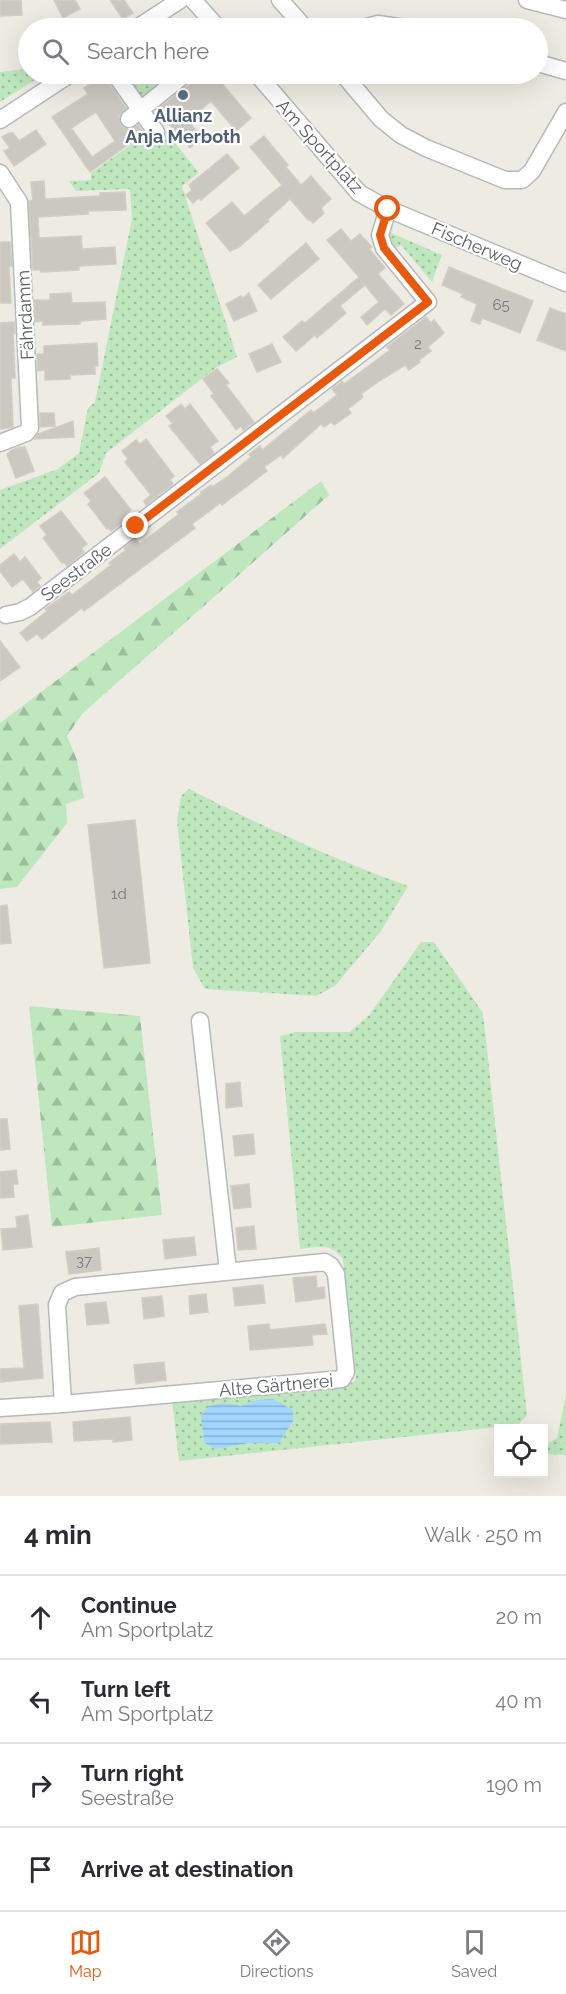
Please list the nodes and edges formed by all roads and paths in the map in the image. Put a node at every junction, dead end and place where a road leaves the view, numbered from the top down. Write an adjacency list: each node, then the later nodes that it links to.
1 (180, 0): 6 (street)
2 (193, 0): 7 (street)
3 (280, 0): 8 (street)
4 (527, 0): 5 (street)
5 (566, 10)
6 (152, 18)
7 (209, 18)
8 (295, 18)
9 (548, 66): 10 (street)
10 (566, 71)
11 (55, 84): 18 (street)
12 (120, 84): 17 (street)
13 (173, 84): 17 (street)
14 (266, 84): 21 (street, Am Sportplatz)
15 (351, 84): 16 (street)
16 (566, 112)
17 (135, 115): 19 (street)
18 (0, 120)
19 (156, 132)
20 (0, 173): 23 (street, Fährdamm)
21 (388, 209): 22 (street, Fischerweg); 24 (street, Seestraße)
22 (566, 283)
23 (0, 443)
24 (6, 615)
25 (200, 1021): 26 (street)
26 (228, 1271): 27 (street, Alte Gärtnerei); 27 (street, Alte Gärtnerei)
27 (63, 1404): 28 (street, Alte Gärtnerei)
28 (0, 1408)

